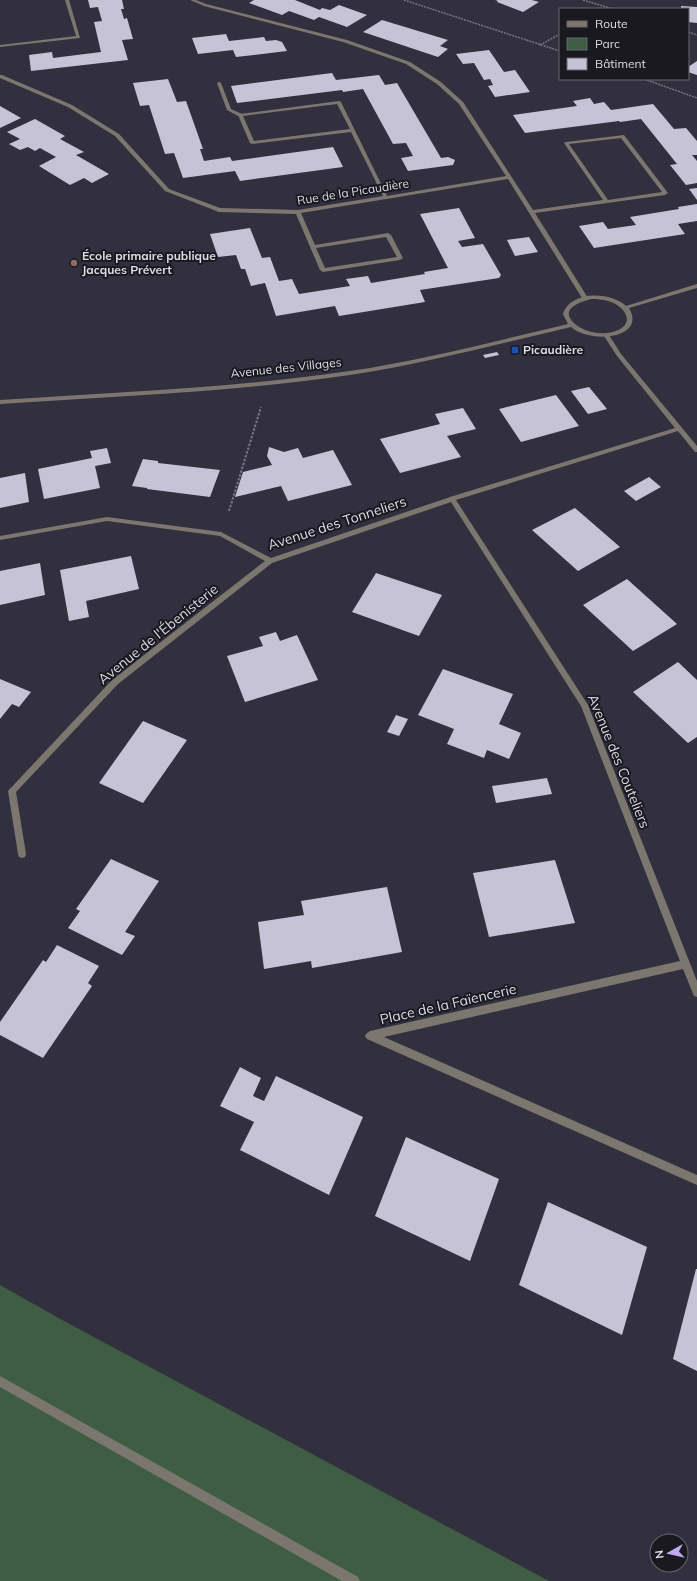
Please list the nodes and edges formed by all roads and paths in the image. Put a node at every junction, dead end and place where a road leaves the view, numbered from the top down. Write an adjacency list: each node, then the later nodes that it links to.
1 (67, 0): 8 (street)
2 (192, 0): 16 (street)
3 (404, 0): 7 (path)
4 (583, 0): 5 (path)
5 (608, 8)
6 (559, 35): 7 (path)
7 (540, 45): 9 (path)
8 (0, 46)
9 (559, 52)
10 (0, 76): 19 (street, Rue de la Picaudière)
11 (647, 80): 13 (path)
12 (219, 83): 14 (street)
13 (697, 98)
14 (240, 115): 15 (street); 15 (street)
15 (353, 130): 17 (street)
16 (510, 177): 17 (street, Rue de la Picaudière); 20 (street)
17 (386, 198): 19 (street, Rue de la Picaudière)
18 (606, 201): 18 (street); 20 (street)
19 (298, 212): 21 (street)
20 (532, 212): 23 (street)
21 (313, 247): 21 (street)
22 (697, 286): 24 (street)
23 (585, 298): 24 (street); 25 (street)
24 (624, 308): 26 (street)
25 (570, 325): 26 (street); 27 (street, Avenue des Villages)
26 (607, 336): 29 (street)
27 (0, 402)
28 (261, 406): 32 (path)
29 (679, 429): 30 (street); 31 (street, Avenue des Tonneliers)
30 (697, 450)
31 (452, 499): 34 (street, Avenue des Tonneliers); 36 (street, Avenue des Couteliers)
32 (221, 534): 33 (street, Avenue des Tonneliers); 34 (street, Avenue des Tonneliers)
33 (0, 538)
34 (270, 561): 35 (street, Avenue de l'Ébenisterie)
35 (22, 854)
36 (686, 964): 37 (street); 38 (street, Place de la Faïencerie)
37 (697, 993)
38 (697, 1180)
39 (0, 1380): 40 (street)
40 (354, 1581)

